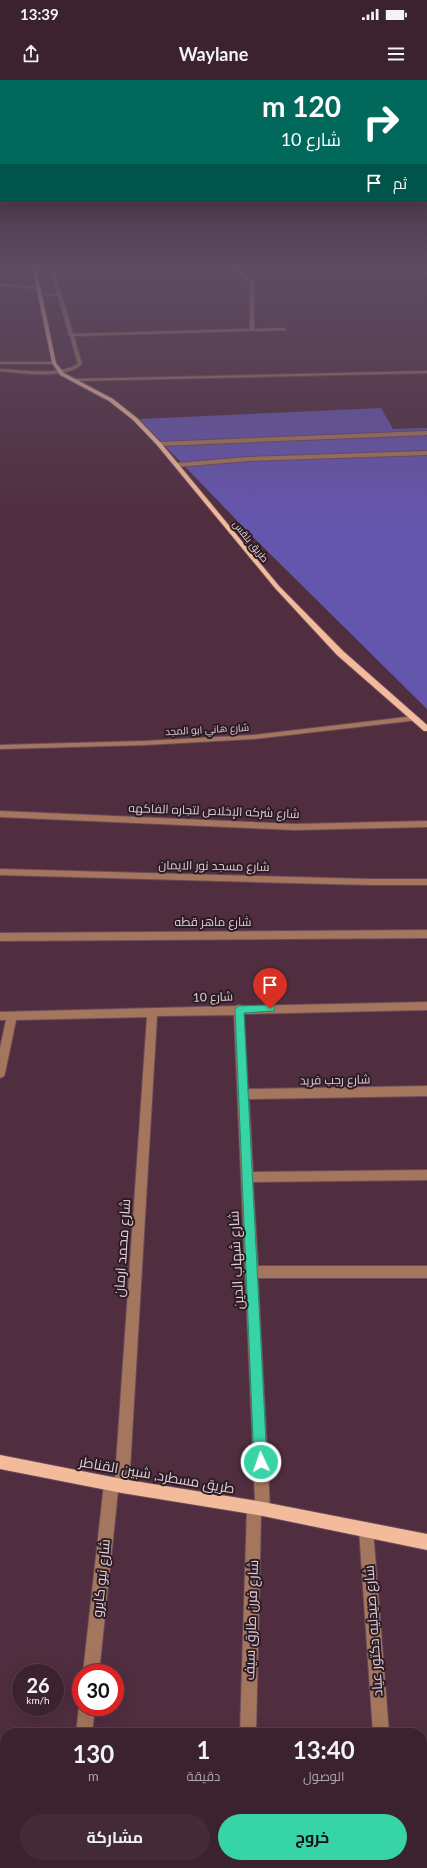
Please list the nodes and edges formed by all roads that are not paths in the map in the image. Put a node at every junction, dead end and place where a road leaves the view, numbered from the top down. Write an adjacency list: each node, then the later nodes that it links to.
1 (52, 349): 4 (main road, طريق بلقس)
2 (75, 349): 6 (street)
3 (0, 362): 4 (street)
4 (54, 363): 6 (main road, طريق بلقس)
5 (0, 370): 6 (street)
6 (59, 371): 8 (main road, طريق بلقس)
7 (427, 372): 8 (street)
8 (74, 380): 10 (main road, طريق بلقس)
9 (427, 433): 10 (street)
10 (159, 444): 12 (main road, طريق بلقس)
11 (427, 453): 12 (street)
12 (176, 465): 13 (main road, طريق بلقس)
13 (415, 718): 14 (main road, طريق بلقس); 15 (street, شارع هاني ابو المجد)
14 (427, 729)
15 (0, 747)
16 (0, 814): 17 (street, شارع شركه الإخلاص لتجاره الفاكهه)
17 (427, 824)
18 (0, 872): 19 (street, شارع مسجد نور الايمان)
19 (427, 882)
20 (427, 934): 21 (street, شارع ماهر قطه)
21 (0, 937)
22 (427, 1006): 23 (street, شارع 10)
23 (239, 1009): 24 (street, شارع 10); 29 (street, شارع شهاب الدين)
24 (152, 1012): 26 (street, شارع 10); 35 (street, شارع محمد ارمان)
25 (0, 1016): 26 (street, شارع 10)
26 (12, 1016): 27 (street)
27 (0, 1073)
28 (427, 1091): 29 (street, شارع رجب فريد)
29 (243, 1094): 31 (street, شارع شهاب الدين)
30 (427, 1175): 31 (street)
31 (247, 1177): 32 (street, شارع شهاب الدين)
32 (252, 1272): 33 (street); 36 (street, شارع شهاب الدين)
33 (427, 1272)
34 (0, 1462): 35 (main road, طريق مسطرد, شبين القناطر)
35 (117, 1485): 36 (main road, طريق مسطرد, شبين القناطر); 39 (street, شارع نيو كايرو)
36 (259, 1508): 37 (main road, طريق مسطرد, شبين القناطر); 42 (street, شارع فرن طارق سيف)
37 (366, 1529): 38 (main road, طريق مسطرد, شبين القناطر); 43 (street, شارع صيدليه دكتور عياد)
38 (427, 1542)
39 (92, 1664)
40 (86, 1716): 41 (street)
41 (85, 1728)
42 (248, 1728)
43 (381, 1728)

